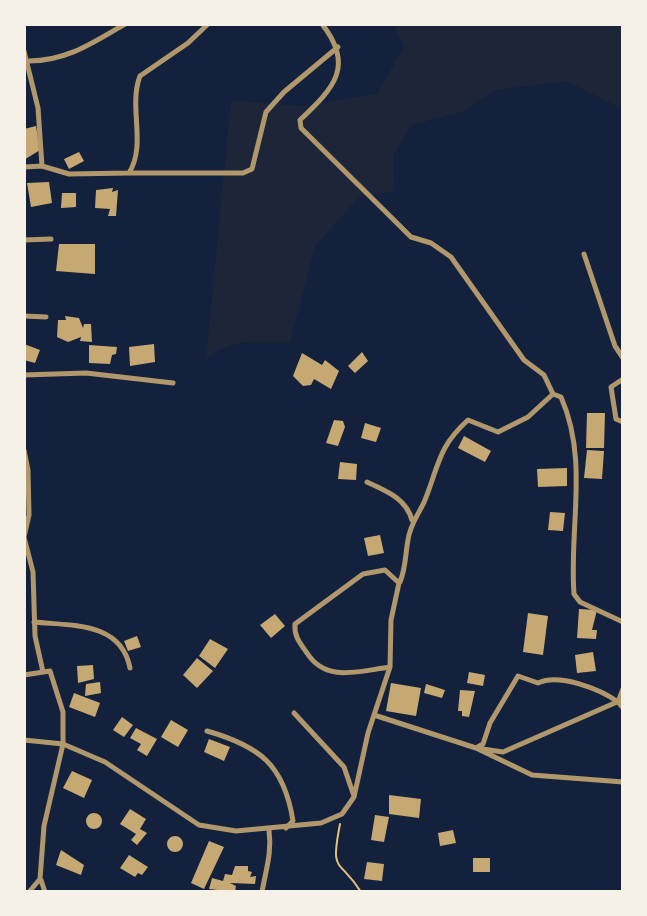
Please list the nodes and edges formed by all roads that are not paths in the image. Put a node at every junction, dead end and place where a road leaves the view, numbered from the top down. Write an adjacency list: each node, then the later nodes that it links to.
1 (125, 24): 6 (street)
2 (208, 24): 9 (street)
3 (322, 24): 4 (street)
4 (338, 46): 9 (street); 19 (street)
5 (24, 51): 6 (street)
6 (26, 61): 7 (street)
7 (42, 166): 8 (street); 9 (street)
8 (24, 167)
9 (129, 173)
10 (51, 239): 11 (street)
11 (24, 240)
12 (584, 254): 15 (street)
13 (24, 316): 14 (street)
14 (46, 317)
15 (623, 358)
16 (24, 375): 18 (street)
17 (623, 379): 20 (street)
18 (173, 383)
19 (553, 394): 23 (street); 26 (street)
20 (623, 422)
21 (24, 450): 25 (street)
22 (367, 482): 23 (street)
23 (413, 521): 24 (street)
24 (399, 583): 27 (street); 27 (street)
25 (34, 622): 28 (street); 29 (street)
26 (623, 622)
27 (390, 667): 35 (street)
28 (130, 668)
29 (43, 672): 30 (street); 38 (street)
30 (24, 675)
31 (623, 689): 32 (street)
32 (618, 702): 33 (street); 39 (street); 39 (street)
33 (623, 708)
34 (294, 713): 41 (street)
35 (374, 715): 39 (street); 41 (street)
36 (207, 731): 42 (street)
37 (24, 740): 38 (street)
38 (63, 744): 43 (street); 44 (street)
39 (476, 748): 40 (street)
40 (623, 782)
41 (354, 797): 42 (street)
42 (285, 829): 43 (street)
43 (269, 830): 47 (street)
44 (40, 879): 45 (street); 46 (street)
45 (29, 892)
46 (45, 892)
47 (262, 892)

